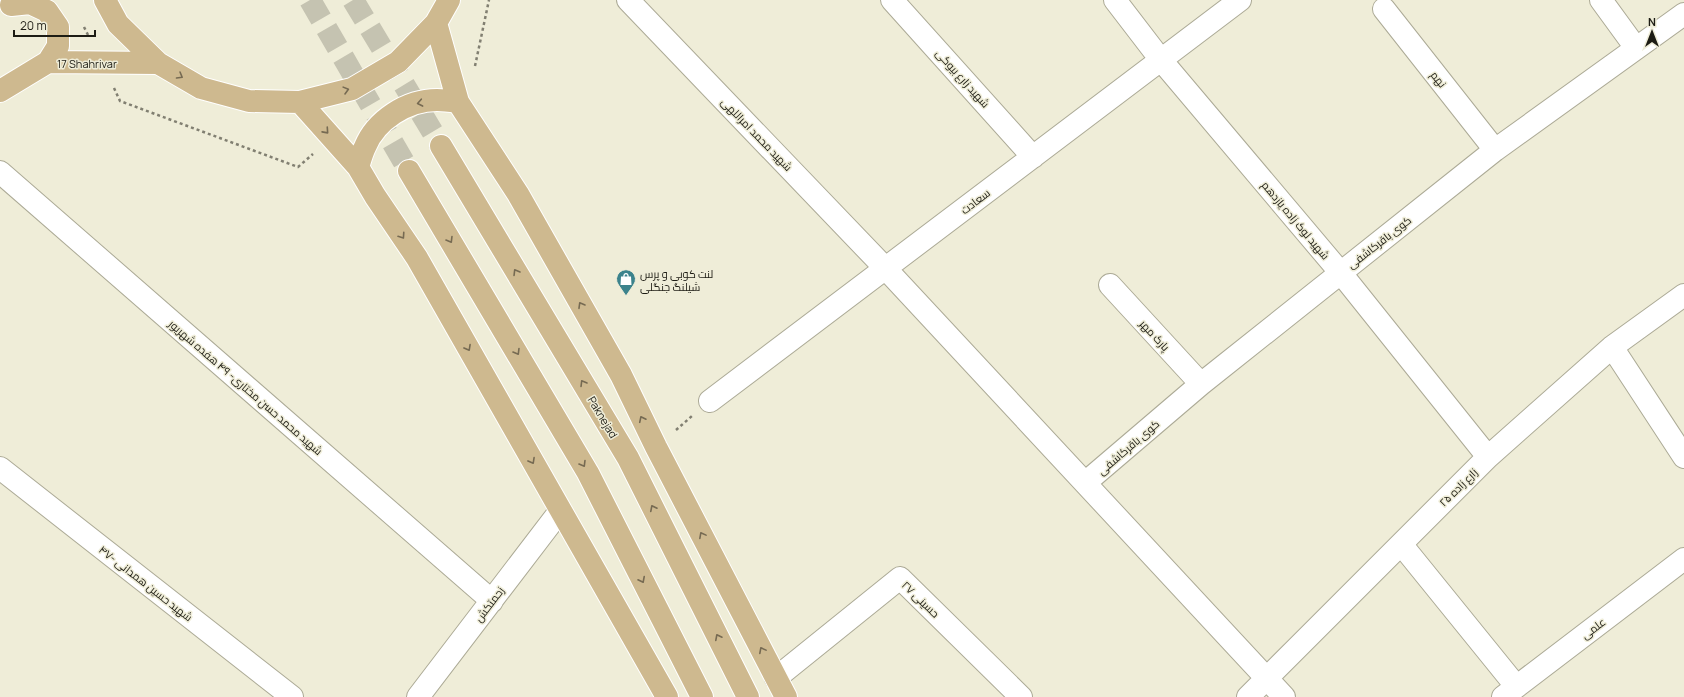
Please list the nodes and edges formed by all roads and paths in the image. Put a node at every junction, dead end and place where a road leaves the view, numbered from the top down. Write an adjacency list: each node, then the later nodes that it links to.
1 (105, 0): 17 (main road)
2 (449, 0): 12 (main road)
3 (628, 0): 27 (street, شهید محمد امراللهی)
4 (892, 0): 23 (street, شهید زارع بیوکی)
5 (1115, 0): 14 (street, شهید لوک زاده یازدهم)
6 (1240, 0): 14 (street, سعادت)
7 (1601, 0): 13 (street)
8 (9, 6): 15 (main road)
9 (1384, 8): 22 (street, نهم)
10 (1684, 14): 13 (street, کوی باقرکاشفی)
11 (80, 21): 16 (path)
12 (436, 23): 19 (main road, one-way to 12); 20 (main road)
13 (1636, 48): 22 (street, کوی باقرکاشفی)
14 (1161, 60): 23 (street, سعادت); 28 (street, شهید لوک زاده یازدهم)
15 (48, 62): 16 (main road, 17 Shahrivar); 18 (main road, 17 Shahrivar)
16 (103, 63): 17 (main road, 17 Shahrivar)
17 (158, 63): 19 (main road, one-way to 19)
18 (0, 91)
19 (300, 102): 24 (main road, one-way to 24)
20 (458, 102): 24 (main road, one-way to 24); 34 (main road, one-way to 20)
21 (441, 146): 50 (main road, Paknejad, one-way to 21)
22 (1495, 150): 28 (street, کوی باقرکاشفی)
23 (1033, 157): 27 (street, سعادت)
24 (358, 167): 39 (main road, one-way to 39)
25 (409, 171): 49 (main road, one-way to 49)
26 (0, 172): 42 (street, شهید محمد حسن مختاری- ۴۹ هفده شهریور)
27 (886, 269): 33 (street, سعادت); 38 (street, شهید محمد امراللهی)
28 (1340, 272): 32 (street, کوی باقرکاشفی); 35 (street, شهید لوک زاده یازدهم)
29 (1110, 285): 32 (street, پارک مهر)
30 (1684, 296): 31 (street, زارع زاده ۲۵)
31 (1612, 347): 35 (street, زارع زاده ۲۵); 36 (street)
32 (1201, 384): 38 (street, کوی باقرکاشفی)
33 (710, 401): 34 (path)
34 (656, 447): 43 (main road, one-way to 34)
35 (1488, 457): 40 (street, زارع زاده ۲۵)
36 (1684, 457)
37 (0, 468): 46 (street, شهید حسین همدانی -۴۷)
38 (1086, 483): 44 (street, شهید محمد امراللهی)
39 (560, 511): 42 (street, زحمتکش); 48 (main road)
40 (1401, 544): 44 (street, زارع زاده ۲۵); 45 (street)
41 (1684, 559): 45 (street, علمی)
42 (492, 601): 47 (street, زحمتکش)
43 (776, 678): 51 (main road); 52 (street, حسینی ۲۷)
44 (1266, 678): 53 (street, زارع زاده ۲۵); 54 (street, شهید محمد امراللهی)
45 (1509, 692)
46 (292, 697)
47 (418, 697)
48 (667, 697)
49 (702, 697)
50 (748, 697)
51 (786, 697)
52 (1021, 697)
53 (1248, 697)
54 (1284, 697)

